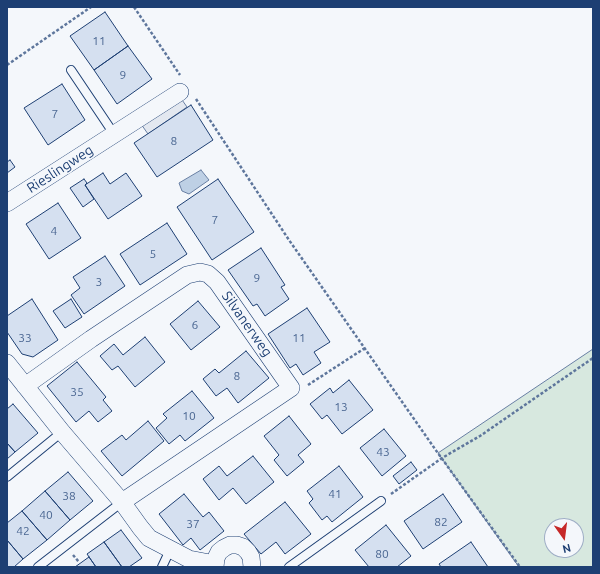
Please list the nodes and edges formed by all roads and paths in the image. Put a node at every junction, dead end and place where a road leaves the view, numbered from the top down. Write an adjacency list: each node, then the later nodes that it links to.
1 (91, 7): 3 (path)
2 (134, 7): 5 (path)
3 (7, 65)
4 (71, 70): 7 (lane)
5 (182, 86): 7 (street, Rieslingweg)
6 (196, 99): 9 (path)
7 (114, 134): 8 (street, Rieslingweg)
8 (7, 203)
9 (364, 348): 13 (path); 15 (path)
10 (593, 358): 15 (path)
11 (8, 367): 12 (street)
12 (26, 386): 13 (street, Silvanerweg); 14 (street)
13 (291, 388): 18 (street)
14 (62, 432): 16 (lane); 18 (street)
15 (442, 458): 17 (path); 25 (path)
16 (7, 477)
17 (381, 501): 24 (lane)
18 (122, 502): 19 (street); 21 (lane)
19 (170, 550): 20 (street); 22 (lane)
20 (215, 565): 23 (street)
21 (38, 567)
22 (162, 567)
23 (252, 567)
24 (289, 567)
25 (520, 567)

